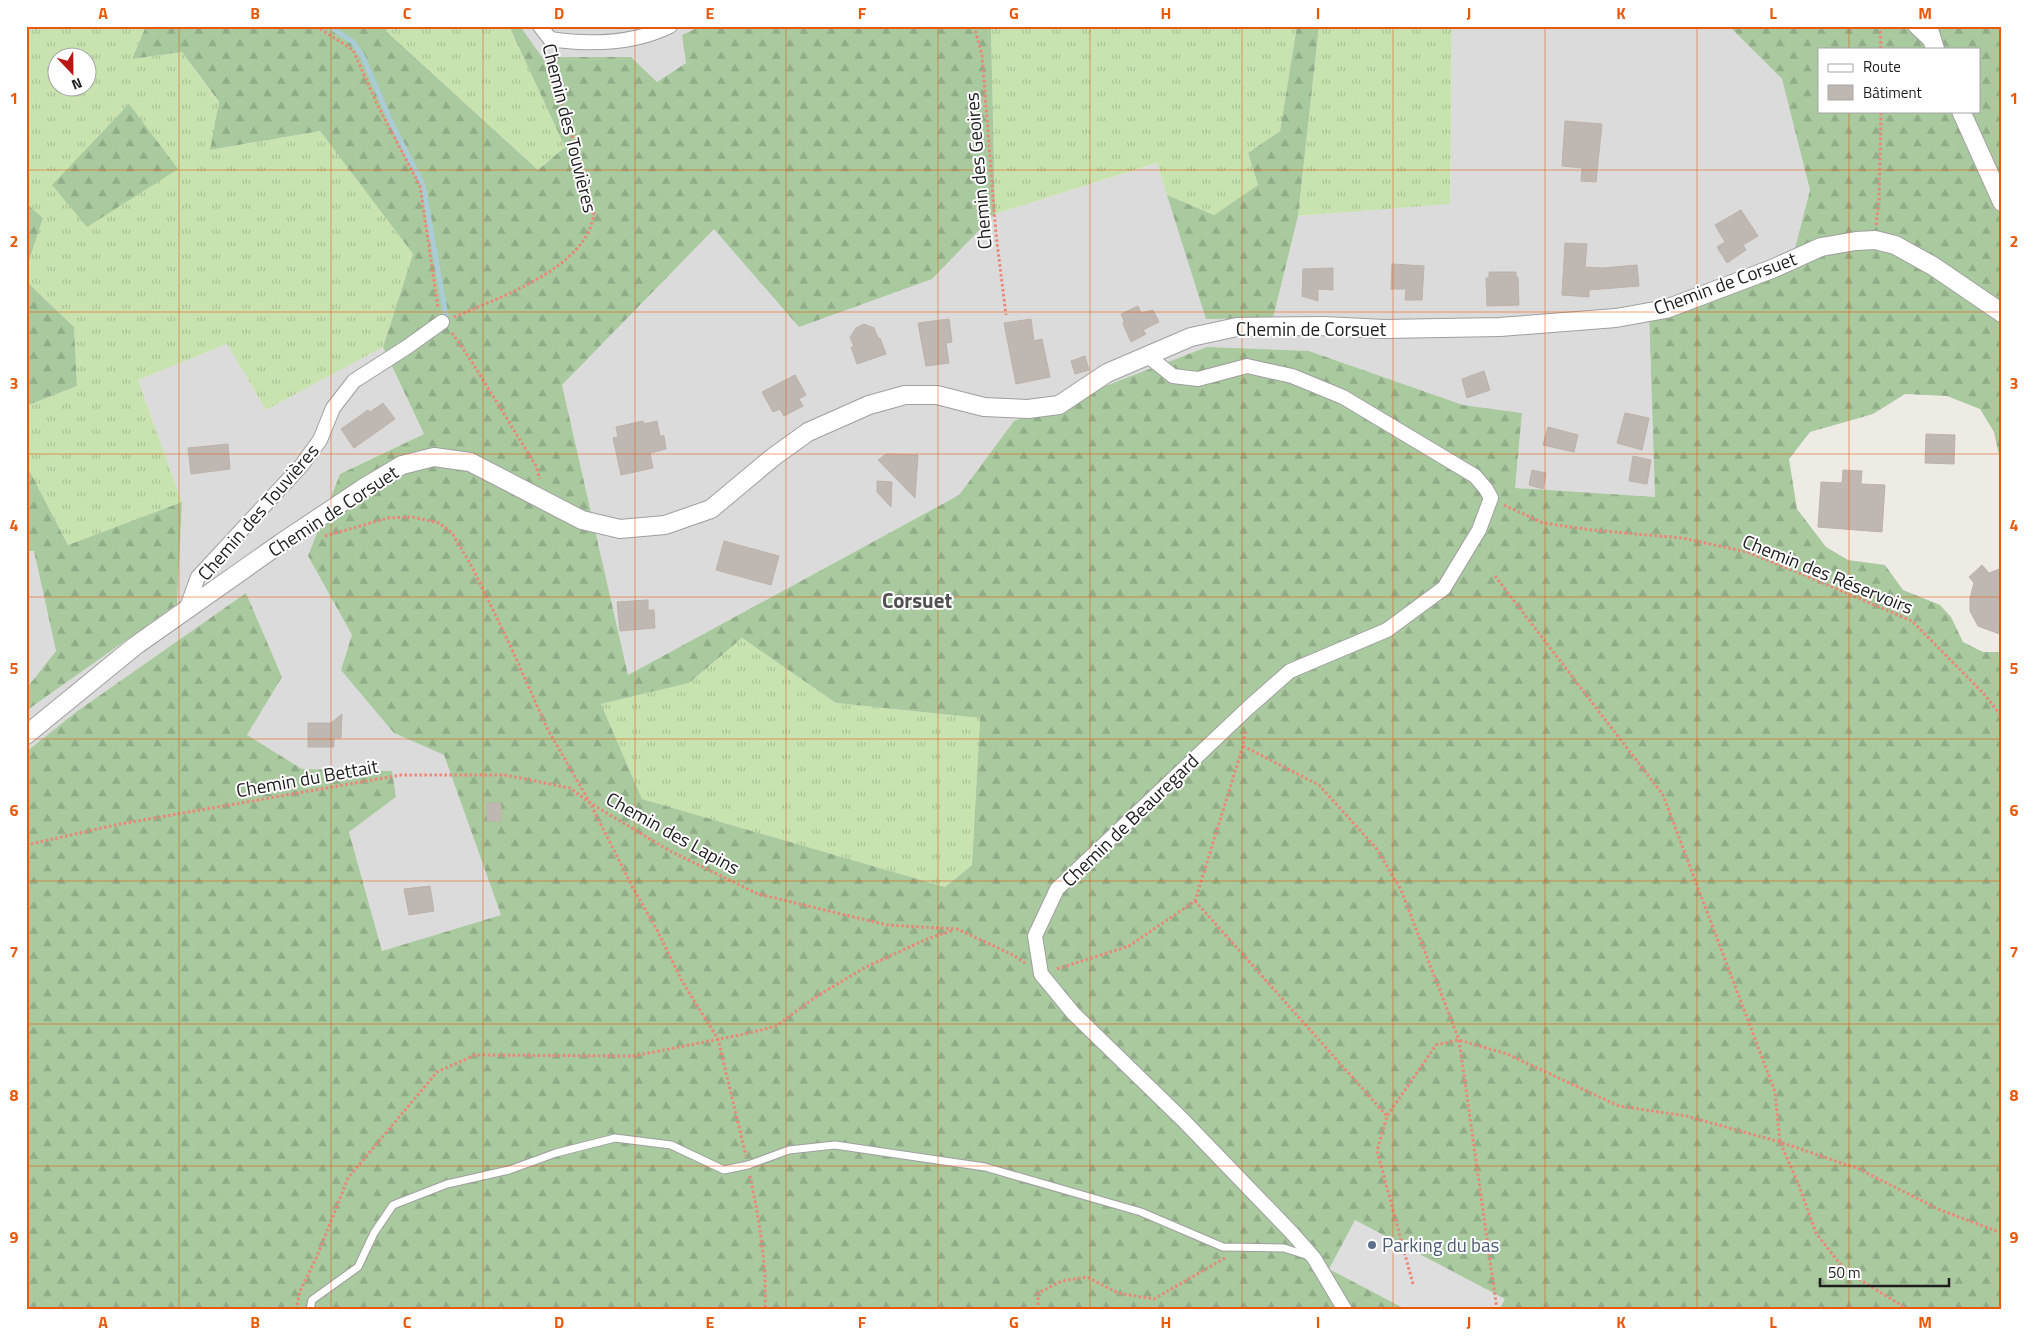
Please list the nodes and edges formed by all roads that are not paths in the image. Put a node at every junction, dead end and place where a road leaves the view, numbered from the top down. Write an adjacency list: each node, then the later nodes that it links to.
1 (540, 26): 2 (street, Chemin des Touvières)
2 (670, 26)
3 (1915, 26): 5 (street)
4 (1928, 26): 5 (street)
5 (1934, 46)
6 (1961, 112): 7 (street)
7 (2002, 202)
8 (2002, 313): 10 (street, Chemin de Corsuet)
9 (442, 322): 11 (street, Chemin des Touvières)
10 (1148, 356): 11 (street, Chemin de Corsuet); 13 (street, Chemin de Beauregard)
11 (186, 610): 12 (street, Chemin de Corsuet)
12 (26, 735)
13 (1314, 1258): 14 (lane); 15 (street, Chemin de Beauregard)
14 (310, 1310)
15 (1345, 1310)

